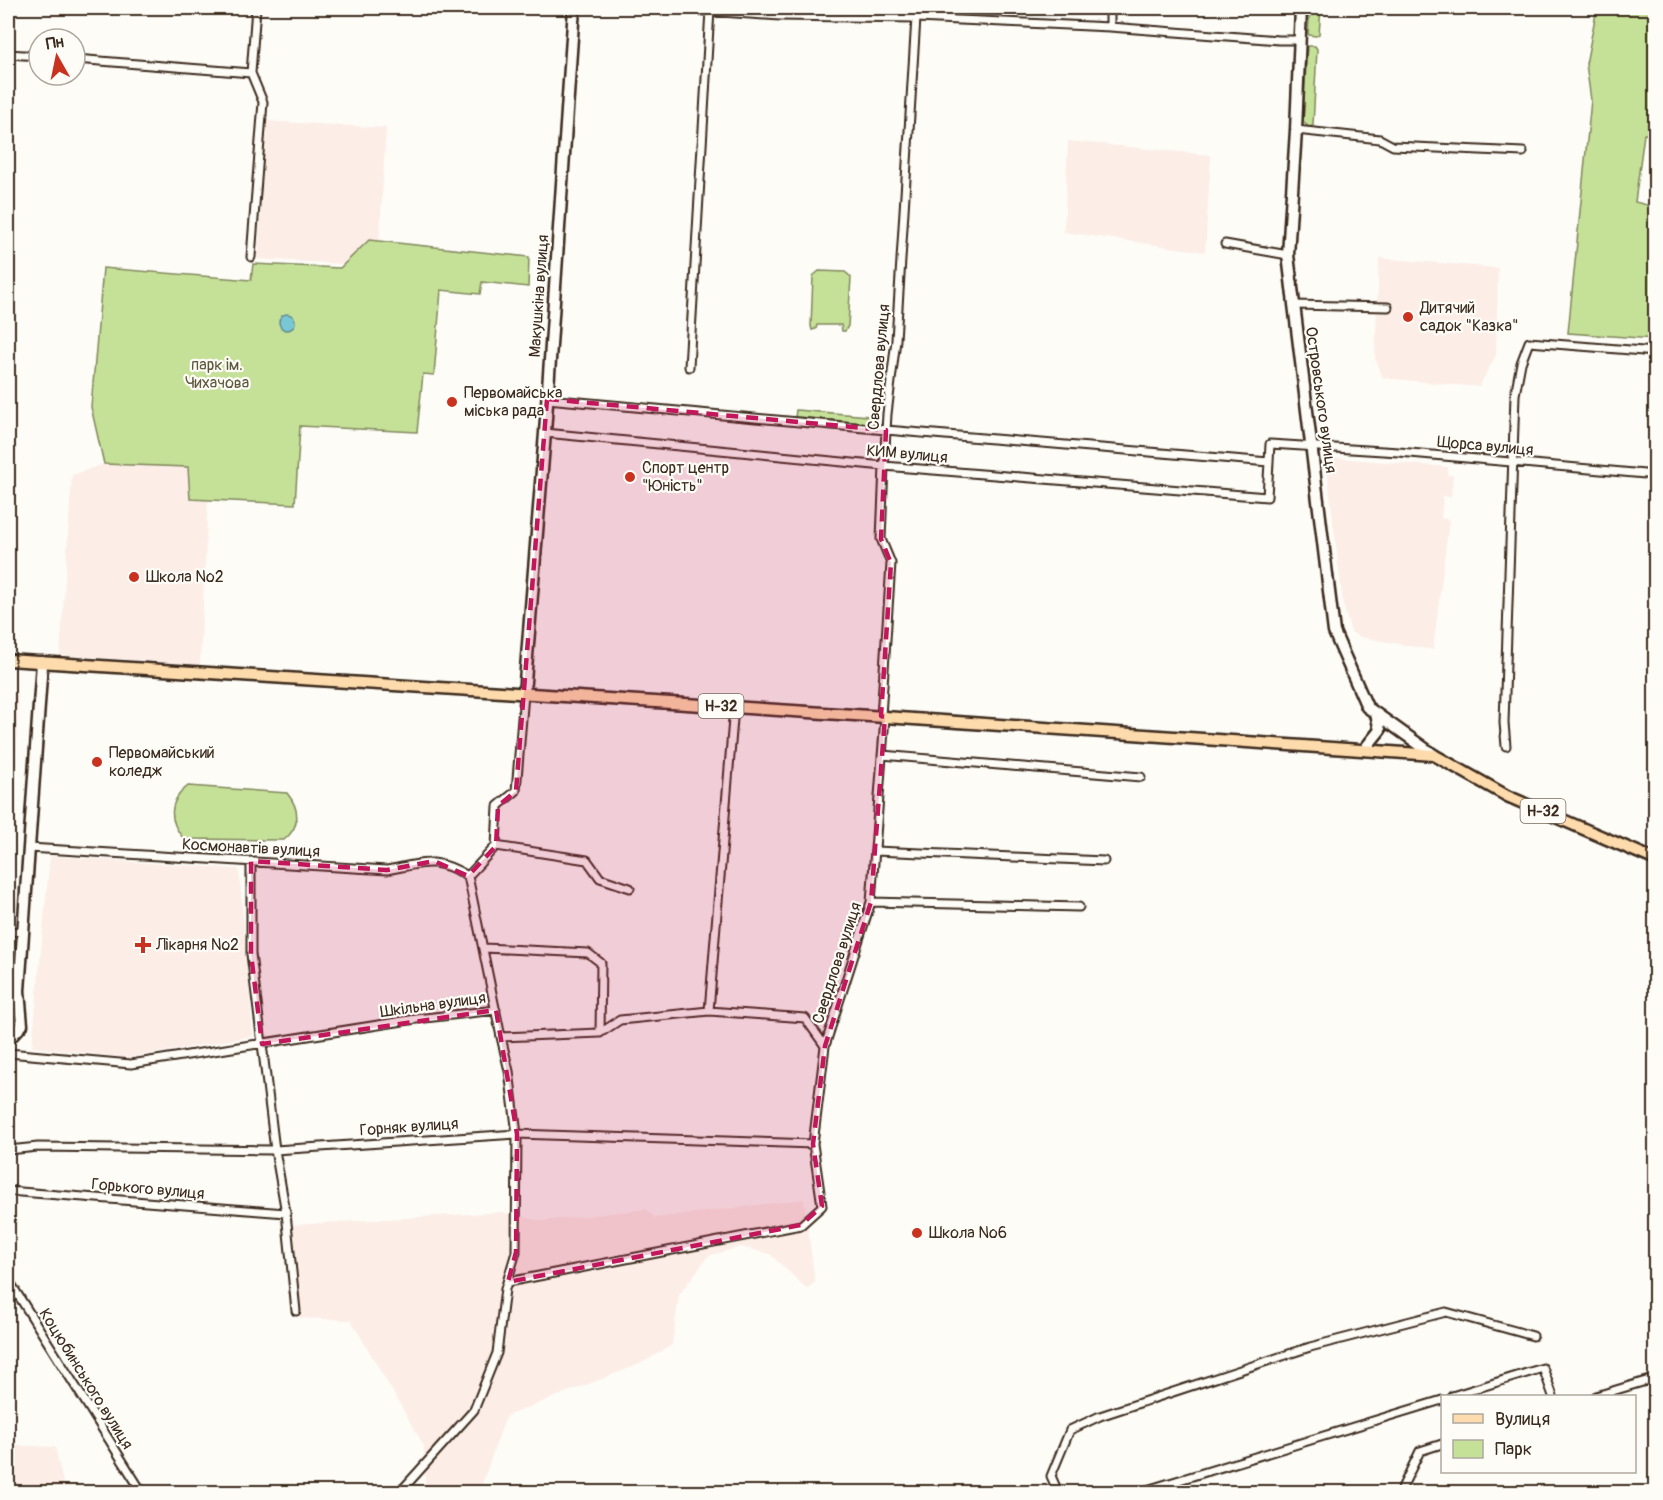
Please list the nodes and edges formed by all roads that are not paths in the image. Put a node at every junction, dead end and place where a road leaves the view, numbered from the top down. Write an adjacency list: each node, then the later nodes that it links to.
1 (256, 8): 15 (street)
2 (574, 8): 25 (street, Макушкіна вулиця)
3 (663, 8): 7 (street)
4 (780, 8): 8 (street)
5 (1110, 8): 10 (street)
6 (1301, 8): 11 (street, Островського вулиця)
7 (710, 10): 8 (street); 24 (street)
8 (780, 16): 9 (street)
9 (916, 18): 10 (street); 26 (street, Свердлова вулиця)
10 (1110, 27): 11 (street)
11 (1299, 40): 16 (street, Островського вулиця)
12 (8, 54): 13 (street)
13 (27, 55)
14 (87, 60): 15 (street)
15 (251, 73): 20 (street)
16 (1296, 130): 17 (street); 19 (street, Островського вулиця)
17 (1523, 152)
18 (1226, 244): 19 (street)
19 (1288, 255): 21 (street, Островського вулиця)
20 (251, 257)
21 (1293, 305): 22 (street); 28 (street, Островського вулиця)
22 (1388, 307)
23 (1656, 352): 30 (street)
24 (689, 367)
25 (547, 399): 26 (street, КИМ вулиця); 27 (street, Макушкіна вулиця)
26 (886, 430): 29 (street, КИМ вулиця); 31 (street, Свердлова вулиця)
27 (545, 433): 31 (street, КИМ вулиця); 35 (street, Макушкіна вулиця)
28 (1312, 446): 29 (street, Щорса вулиця); 30 (street, Щорса вулиця); 37 (street, Островського вулиця)
29 (1269, 462): 31 (street, КИМ вулиця)
30 (1513, 462): 32 (street, Щорса вулиця); 39 (street)
31 (884, 466): 38 (street, Свердлова вулиця)
32 (1656, 475)
33 (8, 660): 34 (main road, Н-32)
34 (42, 662): 35 (main road, Н-32); 45 (street)
35 (524, 694): 36 (main road, Н-32); 44 (street)
36 (734, 707): 38 (main road, Н-32); 58 (street)
37 (1376, 714): 40 (street); 41 (street, Островського вулиця)
38 (883, 716): 40 (main road, Н-32); 42 (street, Свердлова вулиця)
39 (1506, 746)
40 (1364, 750): 41 (main road, Н-32)
41 (1434, 754): 47 (main road, Н-32)
42 (882, 755): 43 (street); 46 (street, Свердлова вулиця)
43 (1141, 777)
44 (496, 846): 50 (street); 51 (street)
45 (30, 848): 48 (street, Космонавтів вулиця); 55 (street)
46 (875, 851): 49 (street); 52 (street, Свердлова вулиця)
47 (1656, 860)
48 (250, 861): 50 (street, Космонавтів вулиця); 62 (street)
49 (1104, 861)
50 (468, 876): 56 (street)
51 (630, 888)
52 (871, 902): 53 (street); 63 (street, Свердлова вулиця)
53 (1079, 907)
54 (8, 931): 55 (street)
55 (24, 932): 61 (street)
56 (483, 948): 57 (street); 59 (street)
57 (496, 1010): 60 (street, Шкільна вулиця); 62 (street, Шкільна вулиця)
58 (709, 1011): 59 (street); 63 (street)
59 (600, 1033): 60 (street)
60 (501, 1037): 65 (street, Шкільна вулиця)
61 (8, 1041)
62 (262, 1044): 64 (street, Шкільна вулиця); 68 (street)
63 (825, 1046): 66 (street, Свердлова вулиця)
64 (8, 1053)
65 (517, 1134): 66 (street, Горняк вулиця); 68 (street, Горняк вулиця); 72 (street, Шкільна вулиця)
66 (813, 1144): 72 (street, Свердлова вулиця)
67 (8, 1150): 68 (street, Горняк вулиця)
68 (275, 1150): 70 (street)
69 (8, 1191): 70 (street, Горького вулиця)
70 (286, 1214): 73 (street)
71 (8, 1279): 81 (street, Коцюбинського вулиця)
72 (508, 1282): 82 (street, Шкільна вулиця)
73 (296, 1311)
74 (1533, 1336): 83 (street)
75 (1656, 1378): 78 (street)
76 (1455, 1395): 77 (street)
77 (1553, 1395)
78 (1599, 1395)
79 (1441, 1401): 84 (street)
80 (1441, 1445): 85 (street)
81 (142, 1492)
82 (400, 1492)
83 (1058, 1492)
84 (1140, 1492)
85 (1400, 1492)

